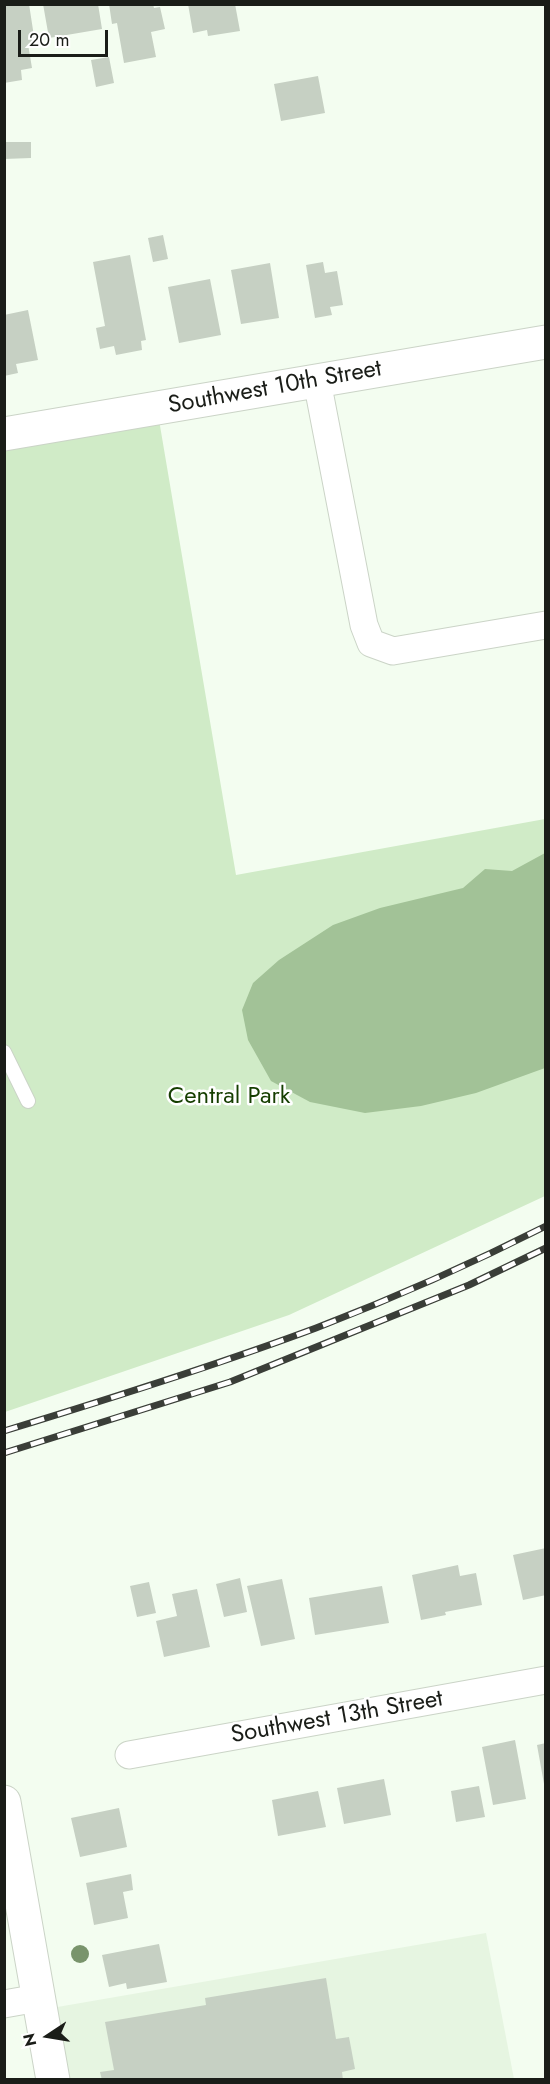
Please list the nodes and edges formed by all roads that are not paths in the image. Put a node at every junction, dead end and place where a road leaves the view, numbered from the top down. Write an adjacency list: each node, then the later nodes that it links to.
1 (546, 342): 2 (street, Southwest 10th Street)
2 (317, 381): 3 (street, Southwest 10th Street); 4 (street)
3 (4, 434)
4 (546, 625)
5 (4, 1052): 6 (lane)
6 (28, 1101)
7 (546, 1680): 8 (street, Southwest 13th Street)
8 (129, 1755)
9 (4, 1802): 10 (street)
10 (38, 1998): 11 (street); 12 (street)
11 (4, 2004)
12 (53, 2079)

